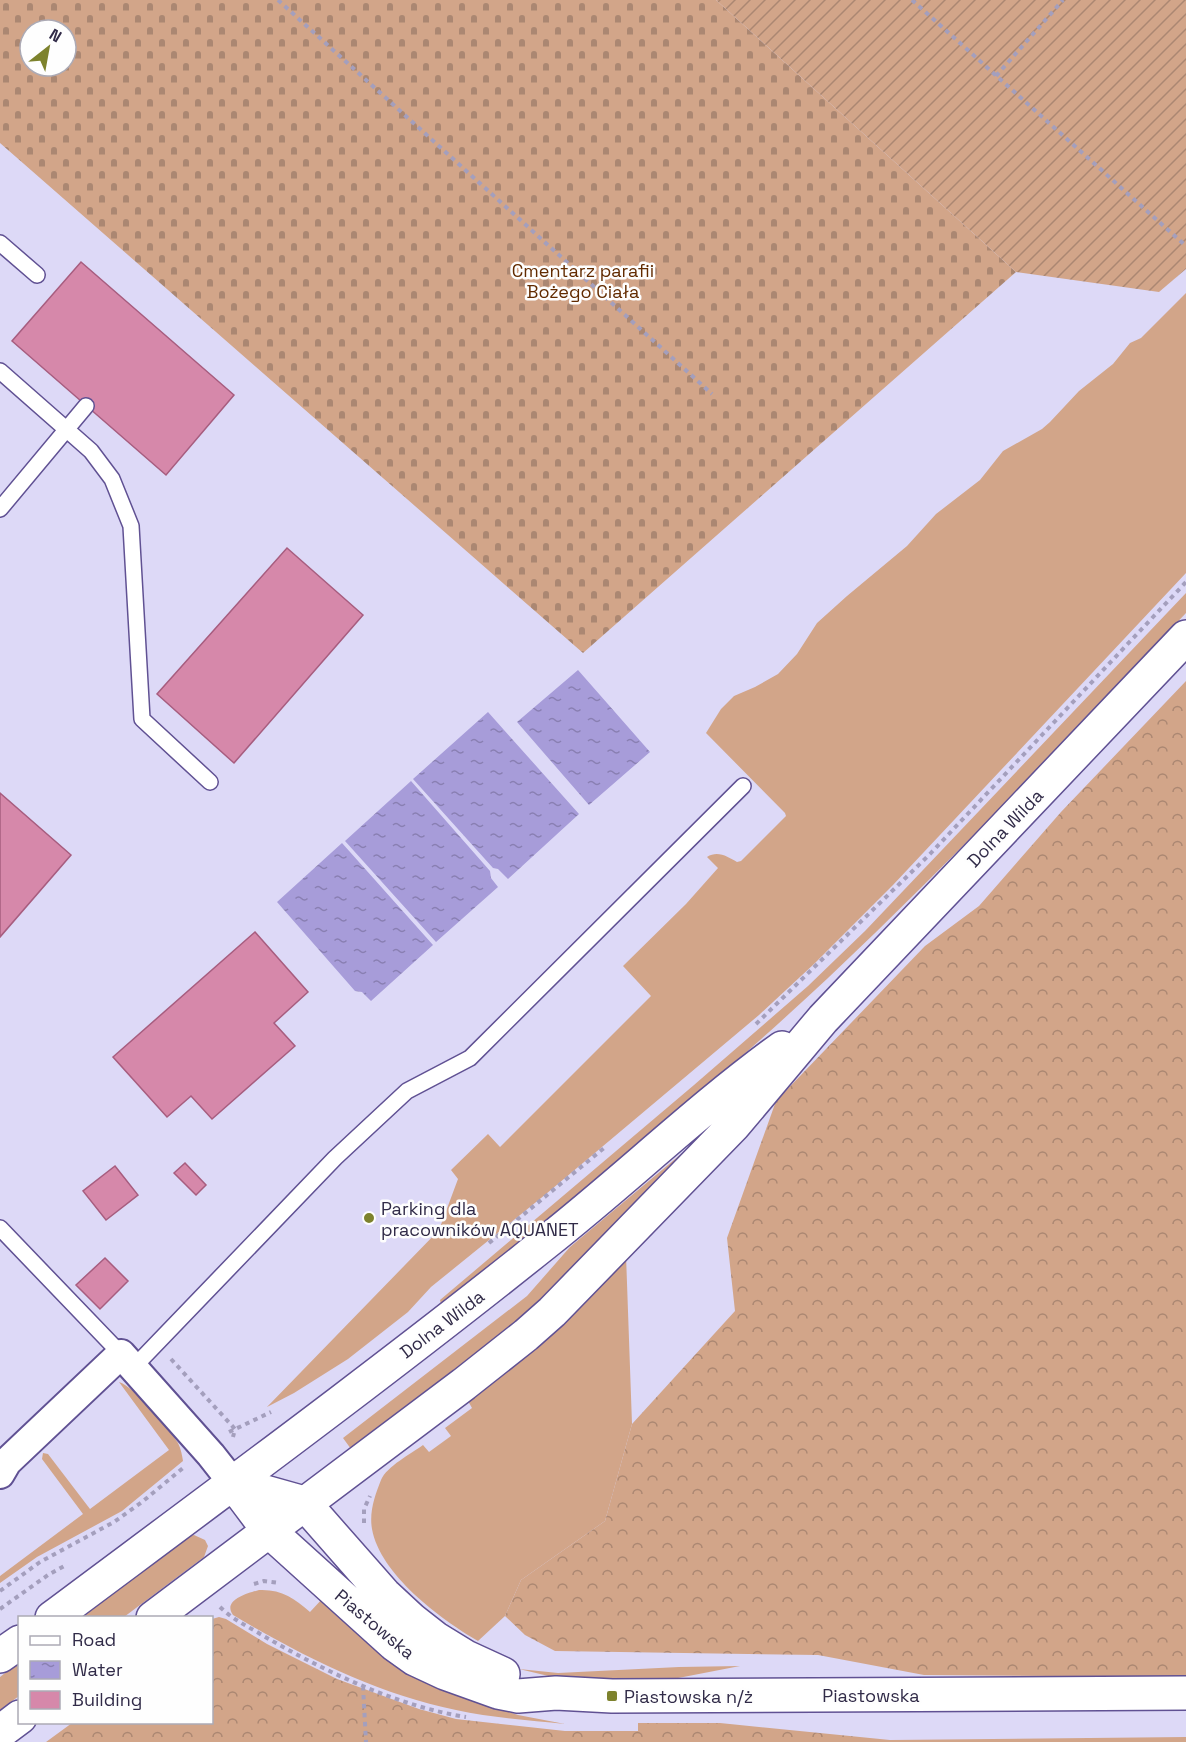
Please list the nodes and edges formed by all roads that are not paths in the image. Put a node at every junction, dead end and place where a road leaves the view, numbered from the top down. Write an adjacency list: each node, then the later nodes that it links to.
1 (0, 243): 2 (lane)
2 (37, 275)
3 (0, 371): 5 (lane)
4 (86, 406): 5 (lane)
5 (67, 429): 6 (lane); 8 (lane)
6 (0, 510)
7 (1186, 637): 10 (main road, Dolna Wilda)
8 (210, 782)
9 (743, 786): 12 (lane)
10 (823, 1019): 14 (main road, Dolna Wilda); 15 (main road, Dolna Wilda)
11 (0, 1228): 12 (lane)
12 (127, 1361): 13 (street); 14 (street, Piastowska)
13 (0, 1474)
14 (233, 1483): 15 (main road); 16 (main road, Piastowska); 17 (main road, Dolna Wilda)
15 (304, 1503): 16 (main road, Dolna Wilda); 21 (main road, Piastowska)
16 (269, 1531): 18 (main road, Dolna Wilda); 21 (main road, Piastowska)
17 (53, 1616)
18 (154, 1616)
19 (18, 1643): 20 (main road)
20 (0, 1656)
21 (556, 1693): 22 (main road, Piastowska)
22 (1186, 1693)
23 (18, 1718): 24 (main road)
24 (0, 1732)

